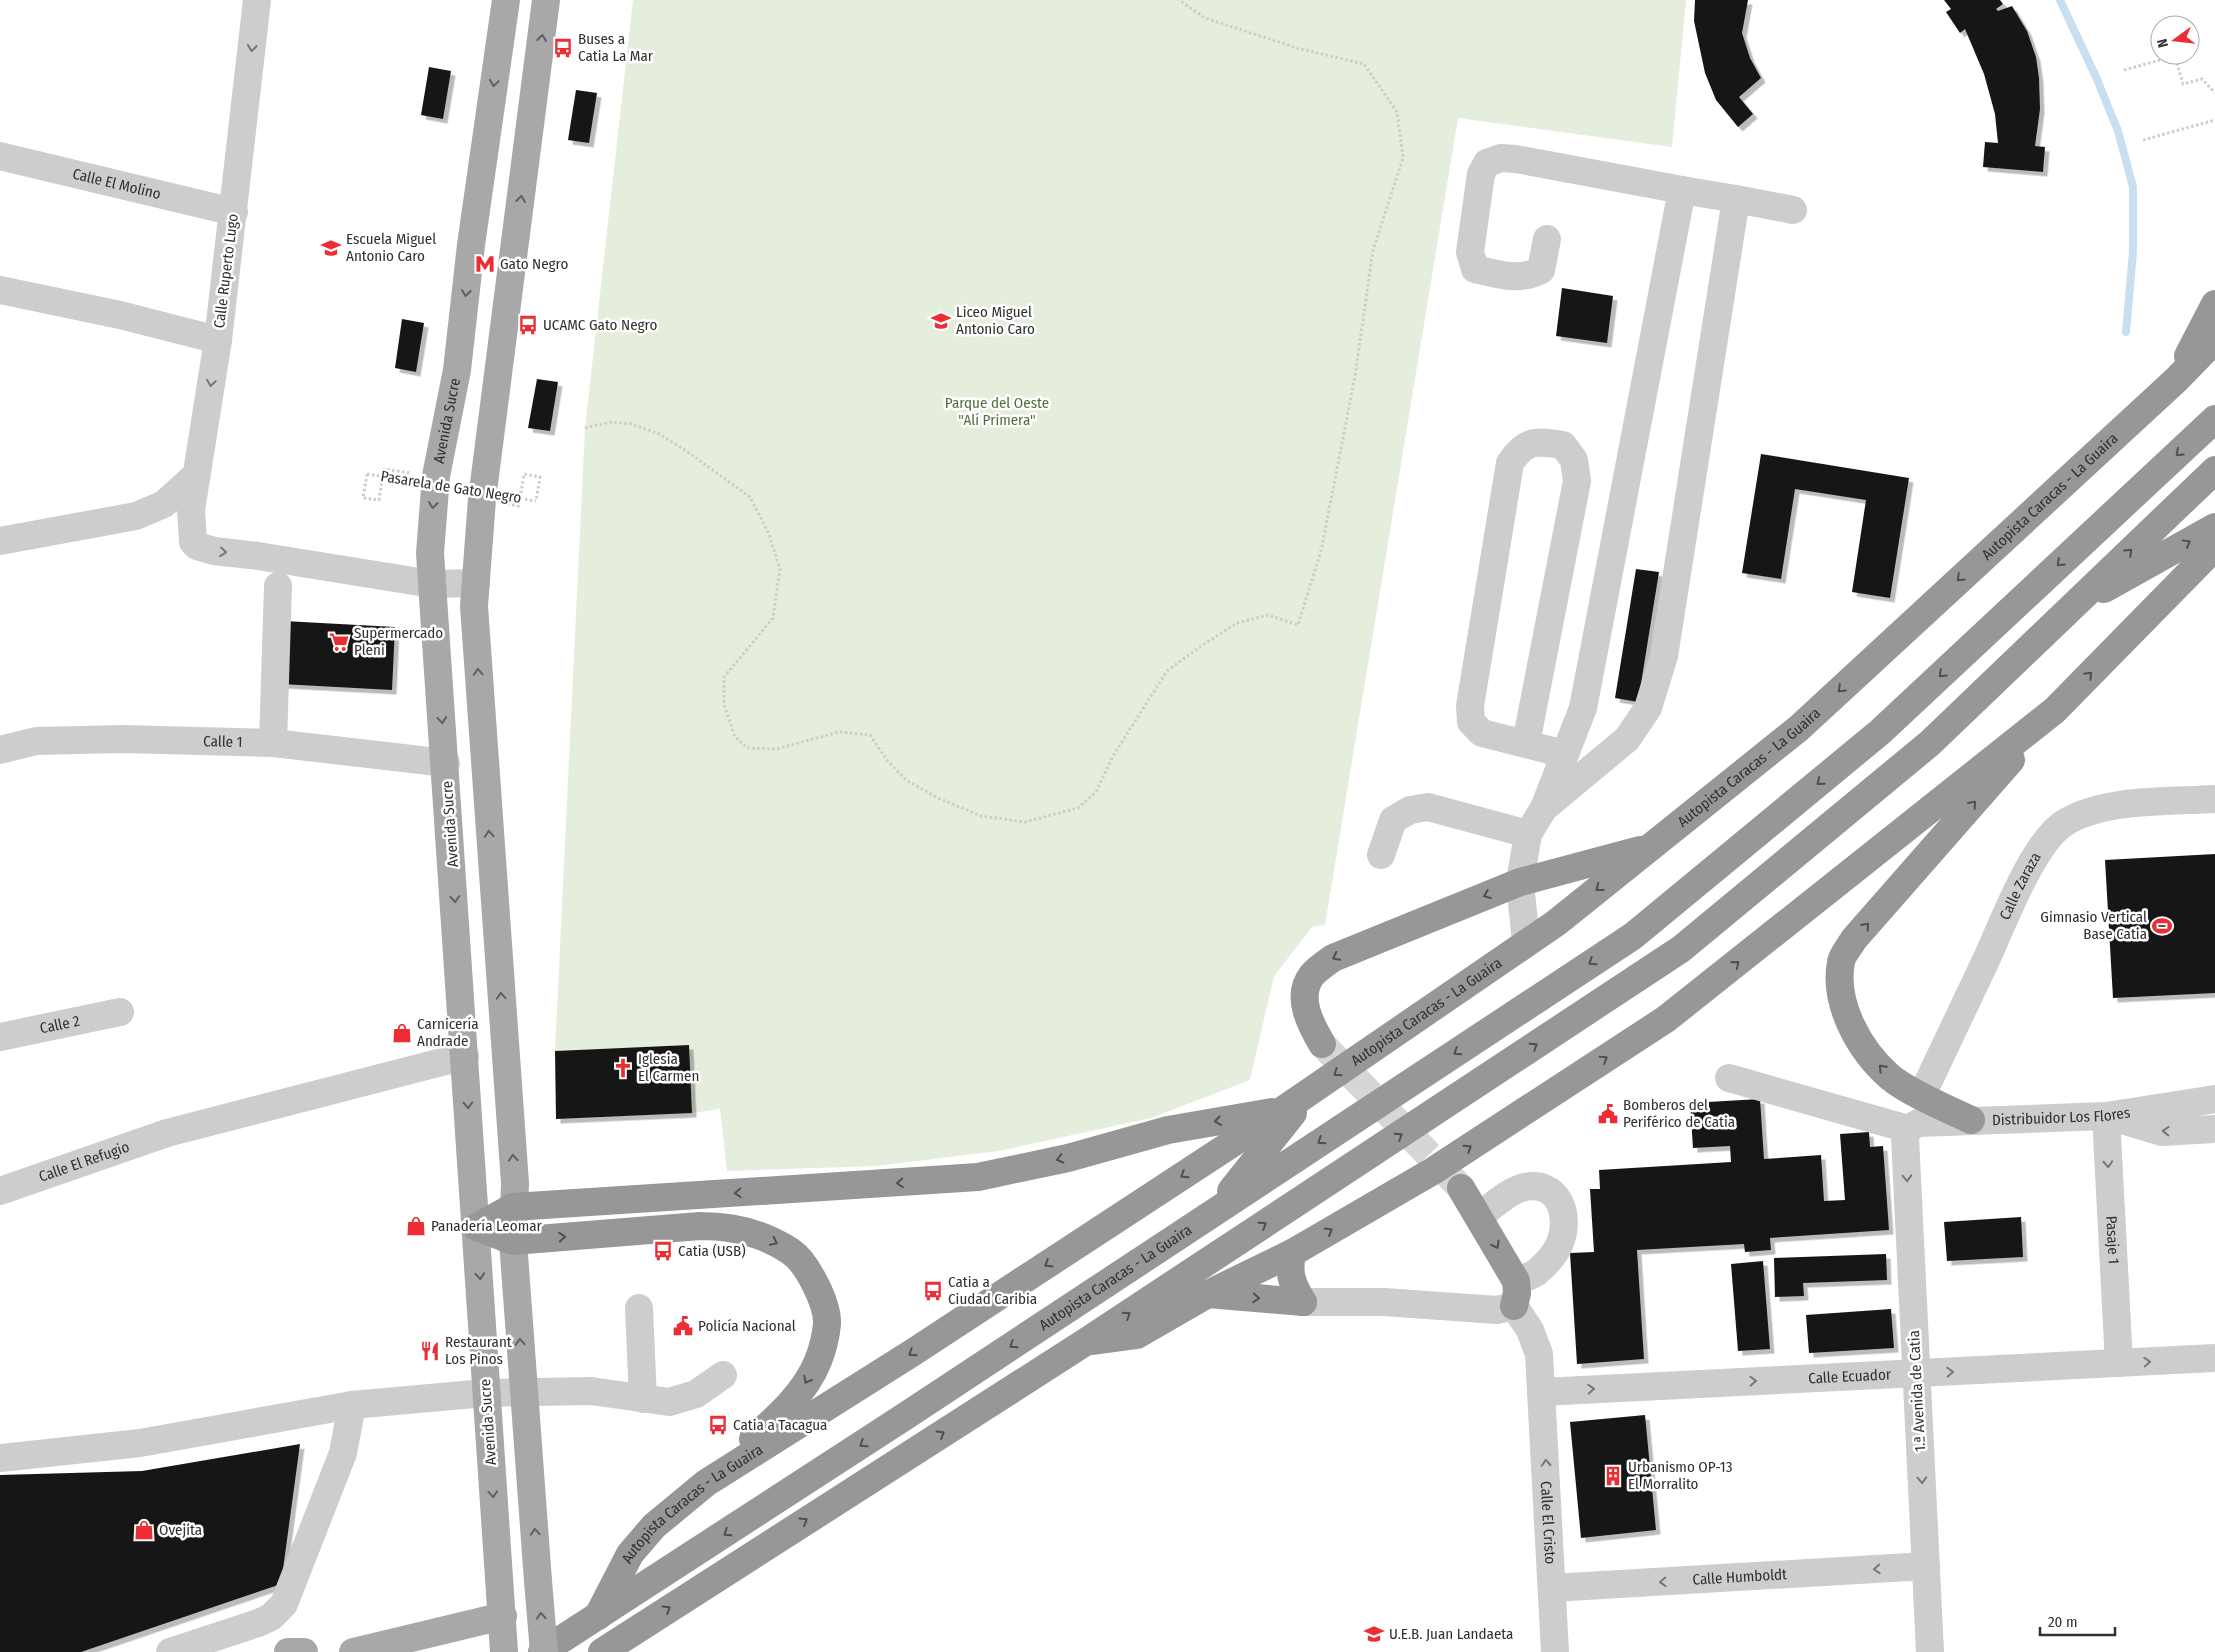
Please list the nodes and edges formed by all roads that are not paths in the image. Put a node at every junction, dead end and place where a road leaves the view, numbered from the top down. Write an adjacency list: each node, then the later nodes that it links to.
1 (257, 0): 8 (street, Calle Ruperto Lugo, one-way to 8)
2 (506, 0): 22 (main road, Avenida Sucre, one-way to 22)
3 (546, 0): 21 (main road, one-way to 3)
4 (0, 156): 8 (street, Calle El Molino)
5 (1682, 190): 6 (street); 9 (street); 29 (street)
6 (1736, 199): 7 (street); 32 (street)
7 (1793, 210)
8 (234, 212): 12 (street, Calle Ruperto Lugo)
9 (1547, 239)
10 (0, 290): 12 (street)
11 (2215, 304): 14 (highway)
12 (218, 340): 17 (street, Calle Ruperto Lugo, one-way to 17)
13 (2215, 340): 14 (highway, Autopista Caracas - La Guaira)
14 (2176, 380): 34 (highway, Autopista Caracas - La Guaira, one-way to 34)
15 (2215, 419): 54 (highway, Autopista Caracas - La Guaira, one-way to 54)
16 (2215, 470): 24 (highway, one-way to 16)
17 (197, 474): 19 (street); 22 (street, Calle Ruperto Lugo, one-way to 22)
18 (2215, 527): 24 (highway, one-way to 18)
19 (0, 541)
20 (2215, 547): 25 (highway, one-way to 20)
21 (476, 583): 22 (street); 53 (main road, one-way to 21)
22 (432, 584): 30 (main road, Avenida Sucre, one-way to 30)
23 (278, 586): 26 (street)
24 (2068, 610): 63 (highway, one-way to 24)
25 (2054, 710): 44 (highway, one-way to 25); 58 (highway, one-way to 25)
26 (273, 743): 28 (street, Calle 1); 30 (street, Calle 1)
27 (1526, 743): 27 (street); 29 (street)
28 (0, 750)
29 (1565, 754): 32 (street)
30 (446, 763): 41 (main road, Avenida Sucre, one-way to 41)
31 (2215, 798): 44 (street, Calle Zaraza)
32 (1544, 808): 33 (street)
33 (1528, 834): 35 (street); 36 (street)
34 (1651, 847): 36 (highway); 37 (highway, Autopista Caracas - La Guaira, one-way to 37)
35 (1381, 855)
36 (1520, 882): 37 (street); 40 (highway, one-way to 40)
37 (1526, 943): 43 (highway, Autopista Caracas - La Guaira, one-way to 43)
38 (120, 1012): 39 (street, Calle 2)
39 (0, 1037)
40 (1322, 1044)
41 (465, 1056): 52 (street, Calle El Refugio); 56 (main road, Avenida Sucre, one-way to 56)
42 (1729, 1078): 50 (street)
43 (1309, 1092): 46 (highway, Autopista Caracas - La Guaira); 54 (highway)
44 (1922, 1095): 48 (highway)
45 (2215, 1099): 47 (street, Distribuidor Los Flores)
46 (1283, 1110): 53 (highway, one-way to 53); 74 (highway, Autopista Caracas - La Guaira, one-way to 74)
47 (2106, 1116): 48 (street, Distribuidor Los Flores); 49 (street, one-way to 47); 65 (street, Pasaje 1, one-way to 65)
48 (1971, 1120): 50 (street, Distribuidor Los Flores)
49 (2215, 1129)
50 (1908, 1130): 66 (street, 1.ª Avenida de Catia, one-way to 66)
51 (1461, 1188): 55 (highway)
52 (0, 1191)
53 (513, 1207): 56 (highway); 57 (main road)
54 (1214, 1212): 77 (highway, Autopista Caracas - La Guaira, one-way to 77)
55 (1479, 1216): 59 (highway, one-way to 59); 59 (street)
56 (477, 1227): 57 (highway); 70 (main road, Avenida Sucre, one-way to 70)
57 (513, 1241): 68 (main road, one-way to 57); 74 (highway, one-way to 74)
58 (1292, 1253): 60 (highway); 61 (highway)
59 (1515, 1293): 61 (street); 69 (street, Calle El Cristo)
60 (1208, 1294): 61 (highway, one-way to 61); 63 (highway)
61 (1303, 1302)
62 (639, 1308): 71 (street)
63 (1086, 1341): 84 (highway, one-way to 63)
64 (2215, 1358): 65 (street, Calle Ecuador, one-way to 64)
65 (2118, 1364): 66 (street, Calle Ecuador, one-way to 65)
66 (1916, 1373): 69 (street, Calle Ecuador, one-way to 66); 75 (street, 1.ª Avenida de Catia, one-way to 75)
67 (723, 1375): 71 (street)
68 (524, 1390): 70 (street); 71 (street); 83 (main road, one-way to 68, bridge)
69 (1542, 1392): 76 (street, Calle El Cristo, one-way to 69)
70 (486, 1393): 72 (street); 78 (main road, Avenida Sucre, one-way to 78)
71 (643, 1399)
72 (352, 1405): 73 (street); 79 (street)
73 (0, 1458)
74 (706, 1483): 77 (highway, Autopista Caracas - La Guaira)
75 (1926, 1566): 76 (street, Calle Humboldt, one-way to 76); 86 (street, 1.ª Avenida de Catia)
76 (1552, 1588): 85 (street, Calle El Cristo)
77 (598, 1617): 83 (highway, Autopista Caracas - La Guaira)
78 (503, 1634): 82 (main road)
79 (170, 1652)
80 (288, 1652): 81 (main road)
81 (304, 1652)
82 (353, 1652)
83 (543, 1652)
84 (602, 1652)
85 (1555, 1652)
86 (1930, 1652)

